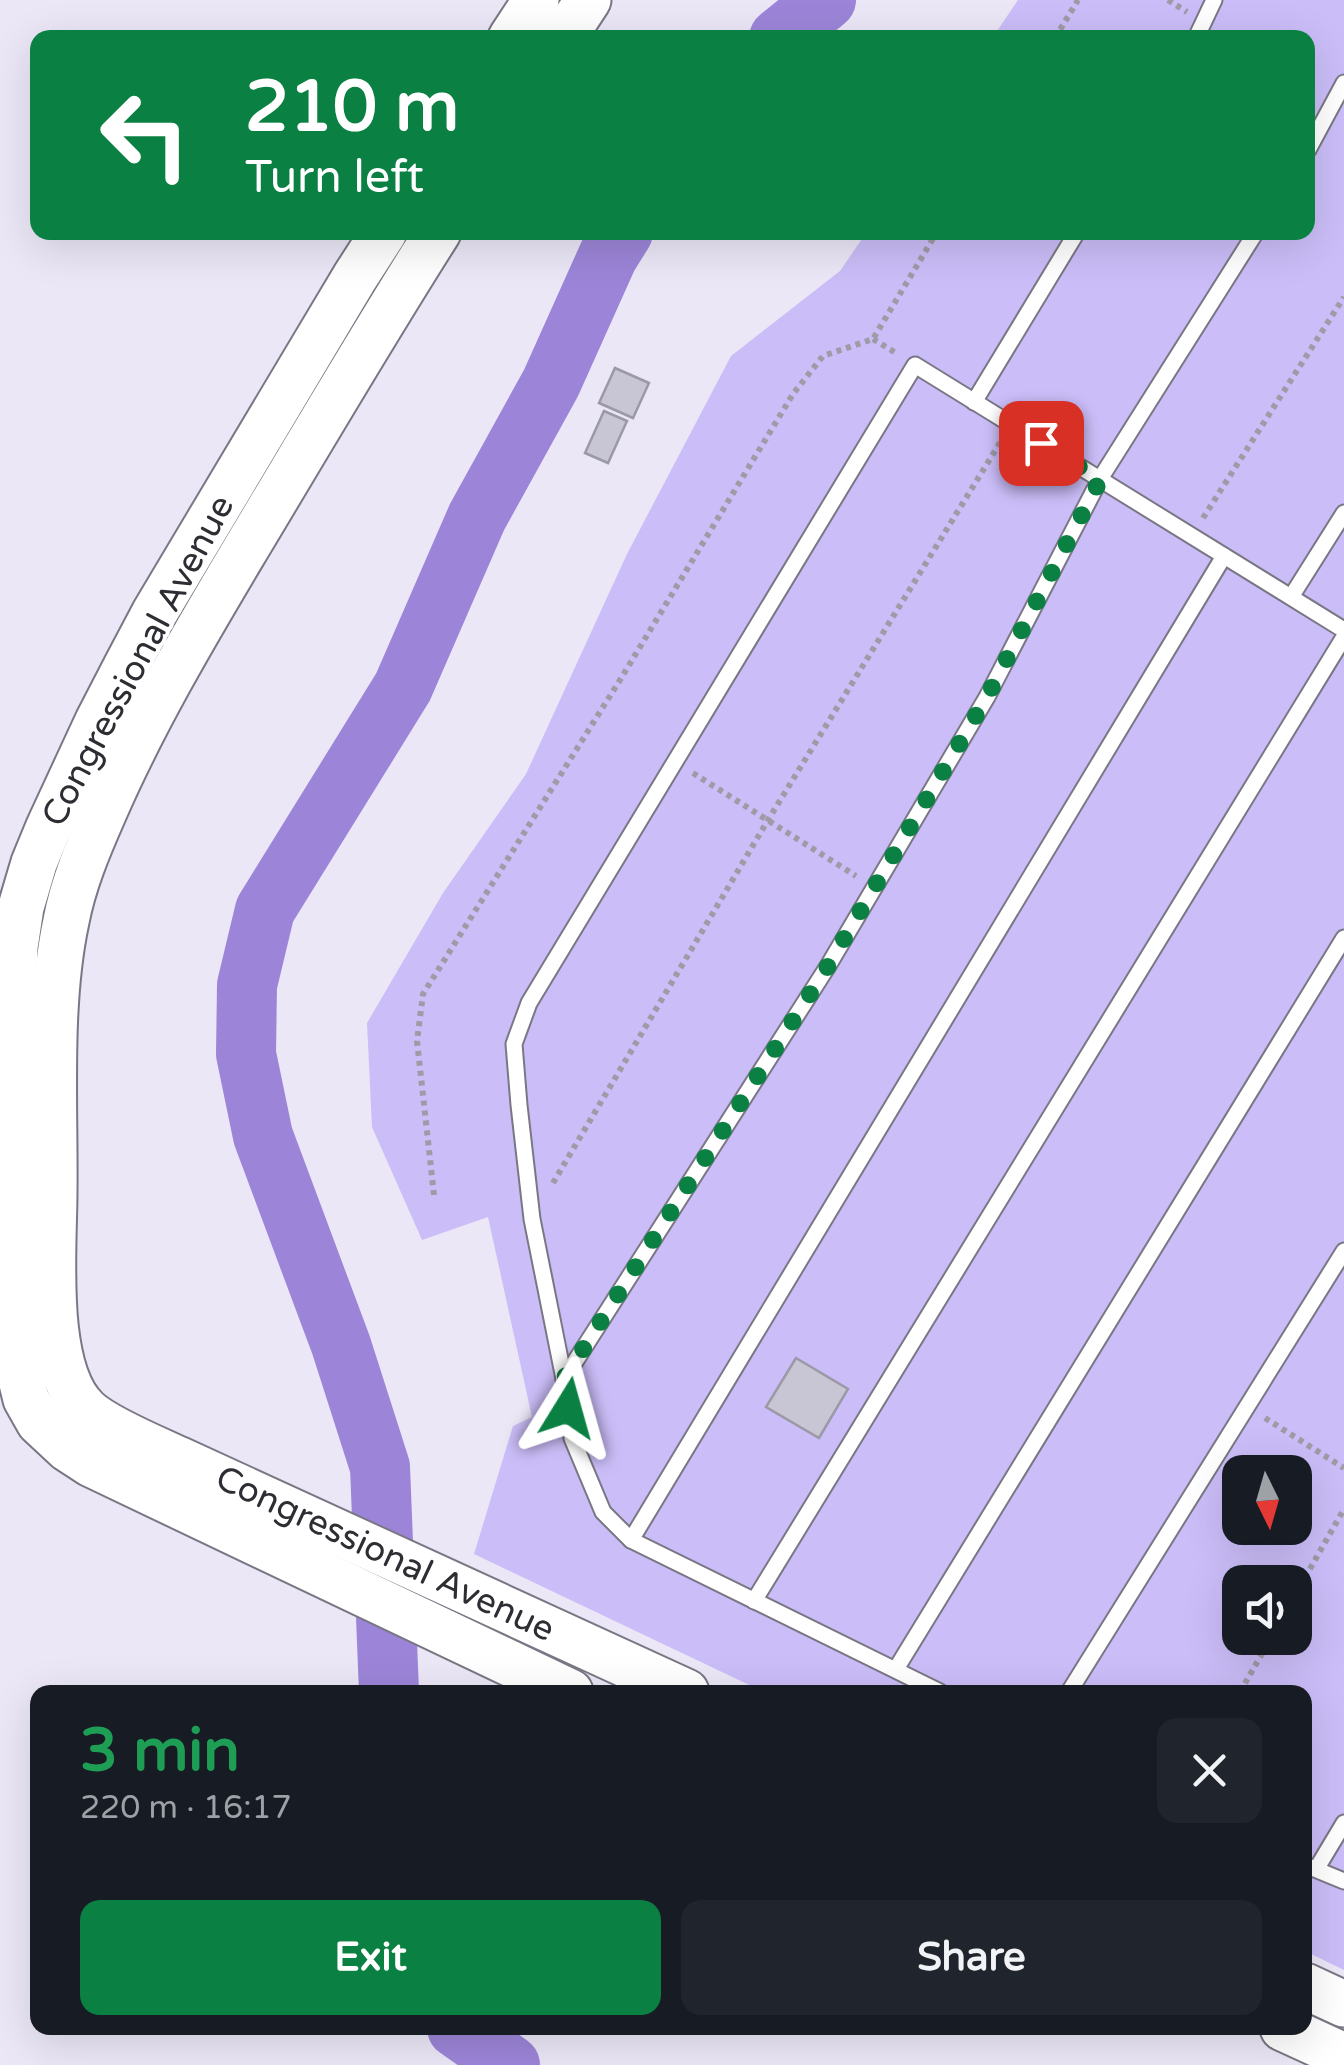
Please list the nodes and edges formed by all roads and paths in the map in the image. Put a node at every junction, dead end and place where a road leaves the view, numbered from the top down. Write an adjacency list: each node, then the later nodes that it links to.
1 (536, 0): 5 (main road)
2 (588, 0): 6 (main road)
3 (1078, 0): 7 (path)
4 (1214, 0): 8 (lane)
5 (516, 30)
6 (569, 30)
7 (1060, 30)
8 (1200, 30)
9 (1344, 83): 10 (lane)
10 (1315, 137)
11 (379, 240): 35 (main road, Congressional Avenue)
12 (433, 240): 34 (main road, Congressional Avenue)
13 (932, 240): 29 (path)
14 (1072, 240): 17 (lane)
15 (1251, 240): 19 (lane)
16 (1344, 297): 21 (path)
17 (974, 402): 18 (lane); 25 (lane)
18 (1011, 425): 19 (lane); 26 (path)
19 (1100, 480): 21 (lane); 27 (lane)
20 (1344, 512): 23 (lane)
21 (1192, 536): 22 (lane)
22 (1224, 556): 23 (lane); 40 (lane)
23 (1290, 598): 24 (lane)
24 (1344, 634): 42 (lane)
25 (675, 762): 26 (path); 30 (lane)
26 (768, 820): 27 (path); 30 (path)
27 (874, 888): 32 (lane)
28 (1344, 938): 45 (lane)
29 (434, 1194)
30 (532, 1219): 32 (lane)
31 (1344, 1251): 33 (lane)
32 (564, 1379): 40 (lane)
33 (1247, 1406): 37 (path); 49 (lane)
34 (86, 1411): 35 (main road); 36 (main road); 38 (main road, Congressional Avenue)
35 (39, 1422): 36 (main road, Congressional Avenue)
36 (91, 1464): 38 (main road, Congressional Avenue)
37 (1344, 1468)
38 (170, 1480): 44 (main road, Congressional Avenue); 46 (main road, Congressional Avenue)
39 (1344, 1509): 41 (path)
40 (631, 1540): 42 (lane)
41 (1312, 1566)
42 (754, 1601): 45 (lane)
43 (1261, 1655): 50 (path)
44 (614, 1669): 47 (main road, Congressional Avenue)
45 (896, 1669): 48 (lane)
46 (557, 1685)
47 (664, 1685)
48 (927, 1685)
49 (1073, 1685)
50 (1244, 1685)
51 (1344, 1823): 52 (lane)
52 (1312, 1865)
53 (1312, 1866): 54 (lane)
54 (1344, 1880)
55 (1312, 1989): 56 (main road)
56 (1344, 2004)
57 (1298, 2035): 58 (main road)
58 (1344, 2056)

